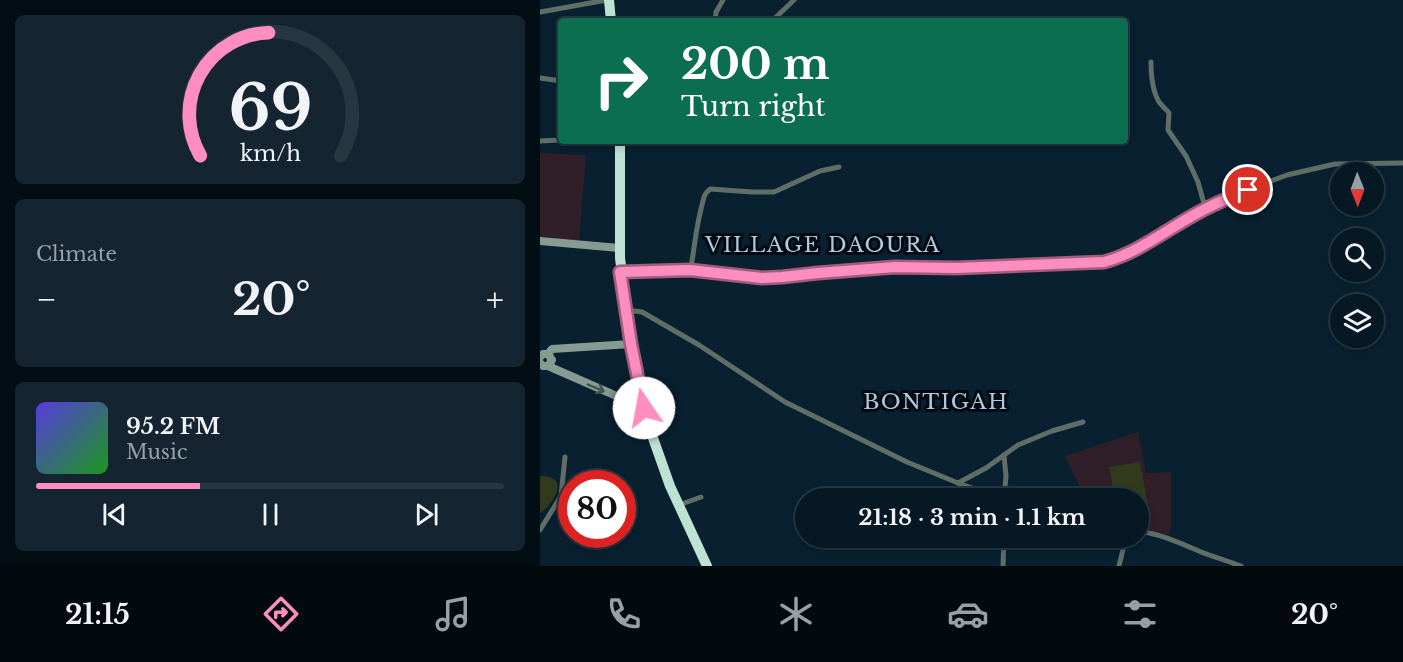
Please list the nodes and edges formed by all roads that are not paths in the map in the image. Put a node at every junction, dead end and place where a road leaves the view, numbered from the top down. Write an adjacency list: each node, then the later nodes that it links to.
1 (608, 0): 4 (street); 5 (highway)
2 (723, 0): 6 (street)
3 (794, 0): 7 (street)
4 (540, 12)
5 (611, 18)
6 (715, 18)
7 (775, 18)
8 (1151, 62): 16 (street)
9 (540, 78): 10 (street)
10 (558, 81)
11 (558, 140): 12 (street)
12 (540, 141)
13 (620, 144): 18 (highway)
14 (1403, 163): 16 (street)
15 (839, 167): 19 (street)
16 (1207, 208): 19 (street)
17 (540, 241): 18 (main road)
18 (619, 248): 20 (highway)
19 (690, 270): 20 (street)
20 (620, 272): 21 (highway)
21 (626, 310): 22 (highway); 29 (street)
22 (631, 344): 23 (main road); 25 (highway)
23 (543, 355): 24 (main road)
24 (544, 365): 25 (main road, one-way to 25)
25 (644, 408): 33 (highway)
26 (1083, 422): 27 (street)
27 (1004, 455): 29 (street); 31 (street)
28 (565, 458): 34 (street)
29 (958, 483): 30 (street)
30 (972, 488)
31 (1005, 488)
32 (701, 497): 33 (street)
33 (679, 505): 38 (highway)
34 (540, 530)
35 (1149, 532): 41 (street)
36 (1004, 548): 39 (street)
37 (1123, 548): 40 (street)
38 (707, 566)
39 (1003, 566)
40 (1119, 566)
41 (1241, 566)

